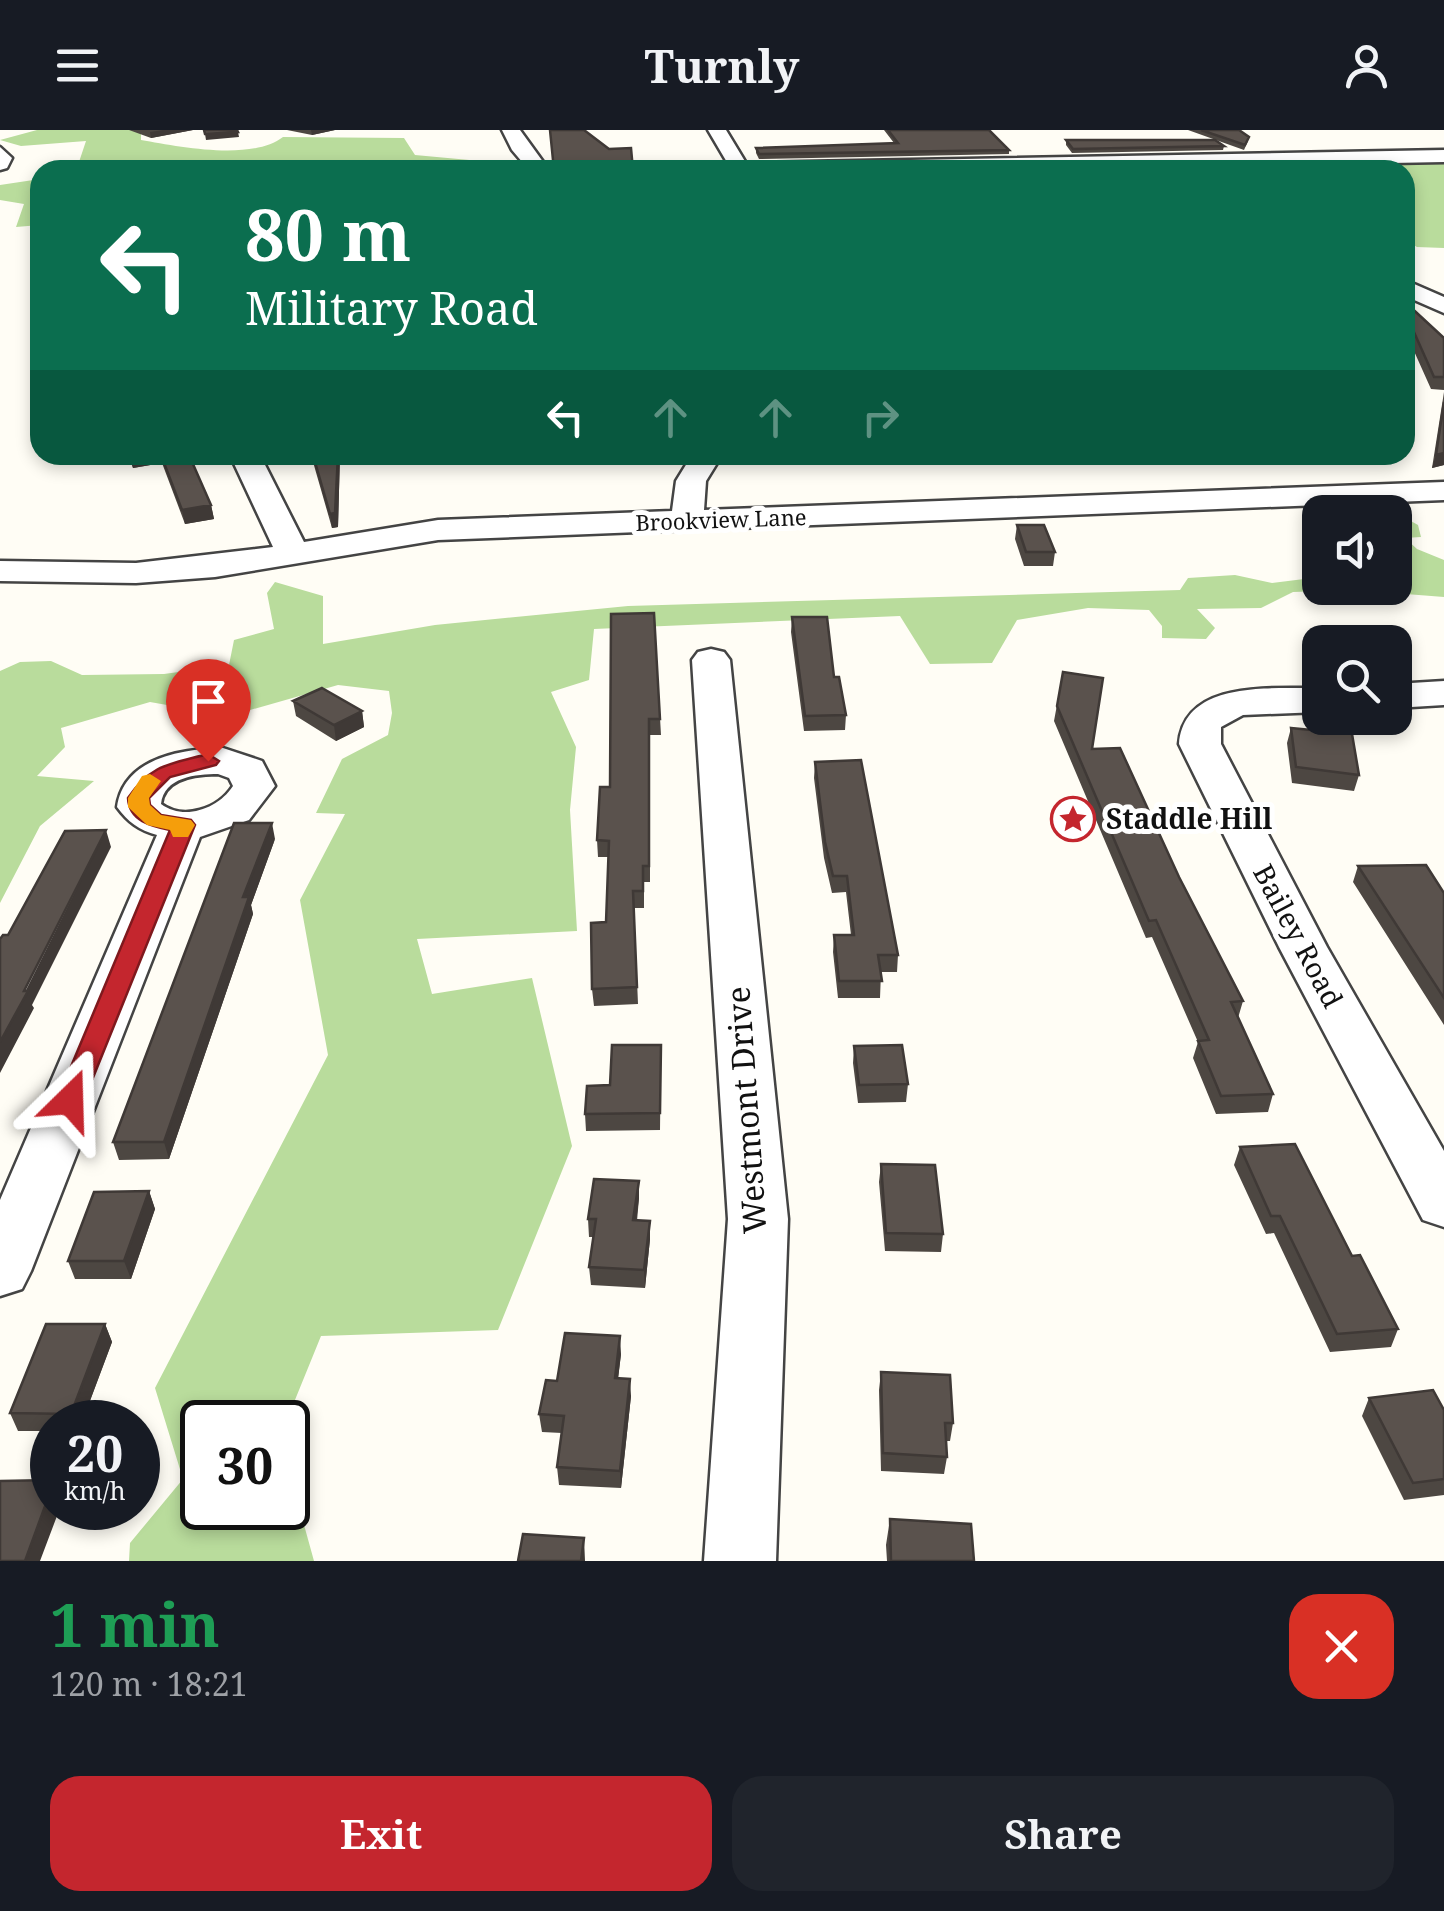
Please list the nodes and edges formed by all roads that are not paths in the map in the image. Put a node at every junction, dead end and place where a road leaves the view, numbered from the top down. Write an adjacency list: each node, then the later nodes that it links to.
1 (511, 130): 6 (street)
2 (717, 130): 7 (street)
3 (942, 142): 8 (street)
4 (0, 153): 10 (street)
5 (1444, 156): 9 (street)
6 (530, 160)
7 (735, 160)
8 (958, 160)
9 (1324, 160)
10 (0, 164)
11 (1415, 292): 12 (street)
12 (1444, 306)
13 (250, 465): 17 (street)
14 (701, 465): 16 (street)
15 (1444, 491): 16 (street, Brookview Lane)
16 (688, 521): 17 (street, Brookview Lane)
17 (293, 554): 18 (street, Brookview Lane)
18 (0, 571)
19 (711, 660): 26 (street, Westmont Drive)
20 (1444, 694): 21 (street)
21 (1412, 695)
22 (1302, 701): 24 (street, Bailey Road)
23 (184, 825): 25 (street)
24 (1444, 1204)
25 (0, 1272)
26 (740, 1561)

